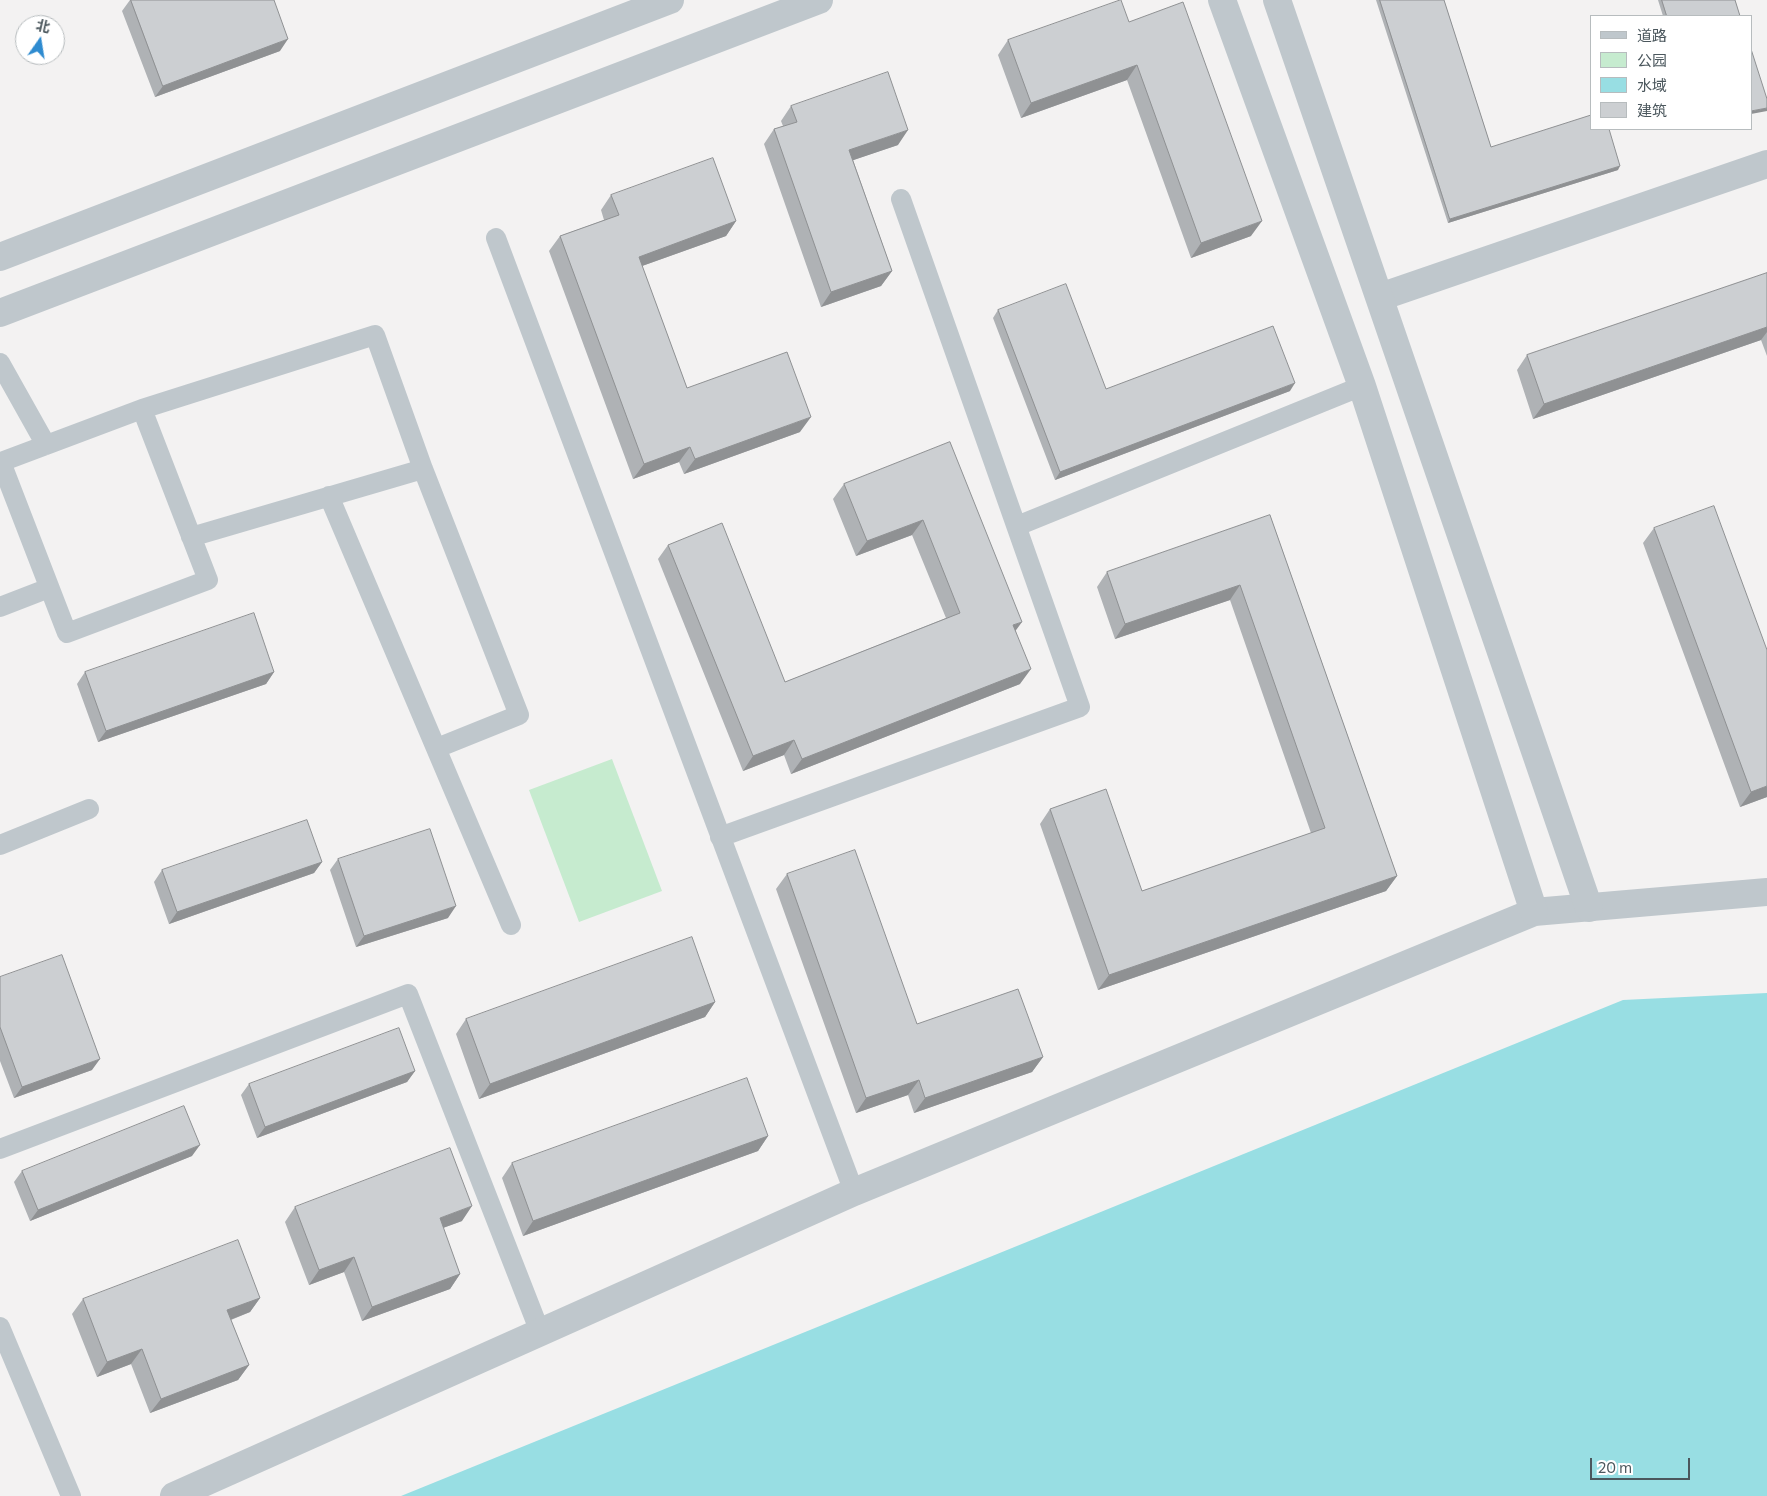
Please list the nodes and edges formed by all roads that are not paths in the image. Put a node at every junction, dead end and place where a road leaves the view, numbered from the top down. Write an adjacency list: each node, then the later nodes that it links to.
1 (670, 0): 8 (street)
2 (819, 0): 10 (street)
3 (1222, 0): 12 (street)
4 (1277, 0): 9 (street)
5 (1767, 164): 9 (street)
6 (901, 199): 17 (lane)
7 (496, 238): 23 (lane)
8 (0, 257)
9 (1380, 297): 26 (street)
10 (0, 313)
11 (0, 363): 14 (lane)
12 (1362, 386): 17 (lane); 27 (street)
13 (142, 409): 14 (lane); 15 (lane); 18 (lane)
14 (46, 445): 19 (lane)
15 (423, 469): 16 (lane); 21 (lane)
16 (329, 496): 18 (lane); 21 (lane)
17 (1017, 526): 23 (lane)
18 (191, 537): 19 (lane)
19 (49, 588): 20 (lane)
20 (0, 607)
21 (437, 748): 28 (lane)
22 (89, 809): 24 (lane)
23 (720, 837): 30 (lane)
24 (0, 845)
25 (1767, 892): 26 (street)
26 (1589, 908): 27 (street)
27 (1534, 912): 30 (street)
28 (510, 925)
29 (0, 1149): 32 (lane)
30 (854, 1192): 32 (street)
31 (0, 1327): 33 (lane)
32 (540, 1332): 34 (street)
33 (71, 1496)
34 (174, 1496)

